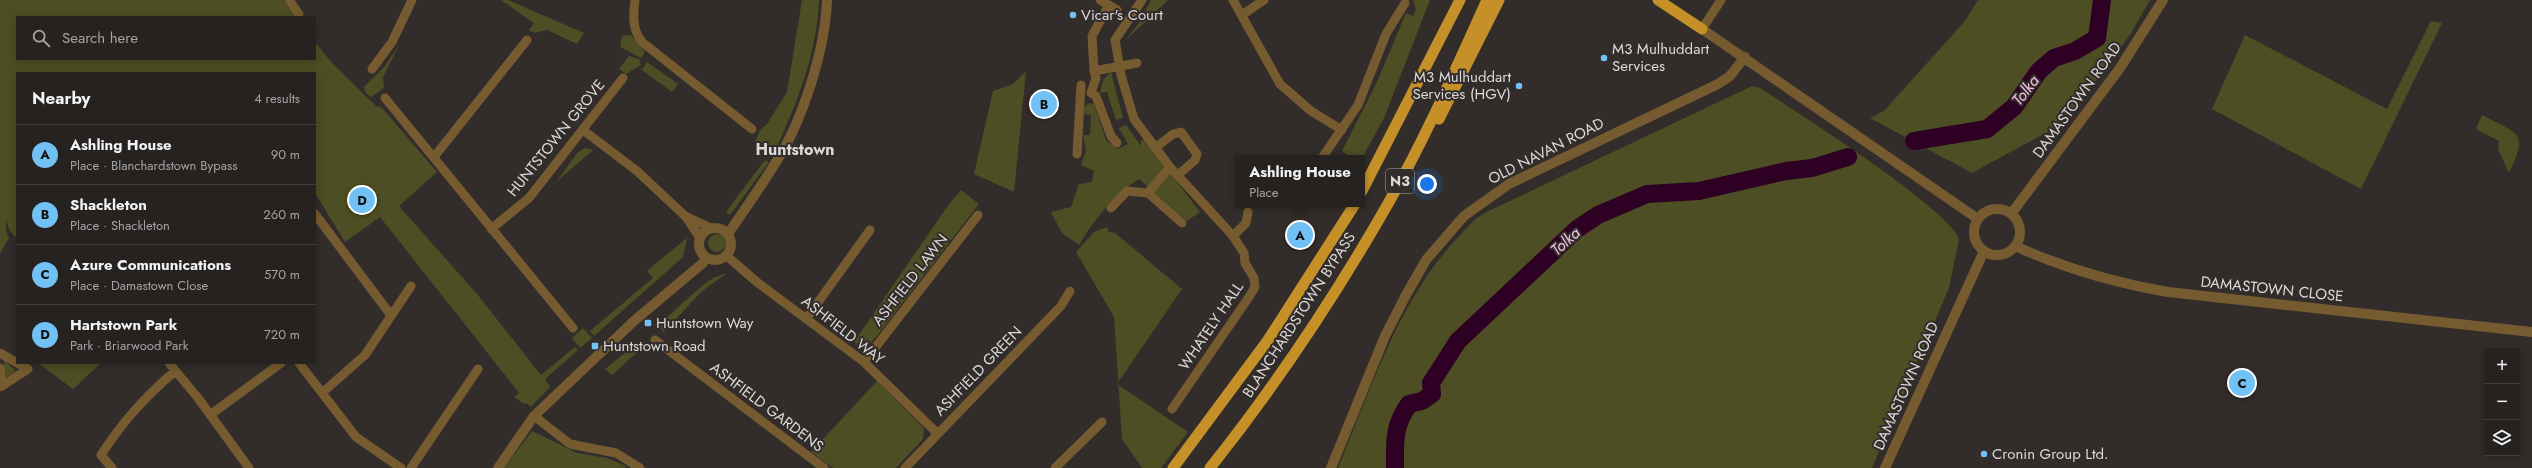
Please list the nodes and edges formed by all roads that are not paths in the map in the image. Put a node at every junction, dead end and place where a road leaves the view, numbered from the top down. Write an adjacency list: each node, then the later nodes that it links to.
1 (289, 0): 16 (street)
2 (412, 0): 23 (street)
3 (635, 0): 30 (street)
4 (827, 0): 54 (street)
5 (1100, 0): 24 (street)
6 (1142, 0): 22 (street)
7 (1233, 0): 17 (street)
8 (1264, 0): 17 (street)
9 (1460, 0): 40 (highway, N3)
10 (1487, 0): 68 (highway, BLANCHARDSTOWN BYPASS / N3)
11 (1499, 0): 68 (highway)
12 (1658, 0): 18 (highway)
13 (1721, 0): 18 (street)
14 (2163, 0): 45 (street, DAMASTOWN ROAD)
15 (1405, 3): 32 (street)
16 (299, 14)
17 (1242, 15): 32 (street)
18 (1702, 29): 20 (street)
19 (527, 40): 37 (street)
20 (1745, 57): 49 (street); 97 (street, OLD NAVAN ROAD)
21 (1137, 63): 22 (street)
22 (1120, 66): 24 (street); 34 (street)
23 (372, 69)
24 (1094, 71): 27 (street)
25 (622, 78): 31 (street, HUNTSTOWN GROVE)
26 (1081, 85): 29 (street)
27 (1091, 93): 29 (street); 33 (street)
28 (385, 98): 37 (street)
29 (1080, 99): 35 (street)
30 (752, 129)
31 (583, 130): 48 (street); 52 (street, HUNTSTOWN GROVE)
32 (1342, 130): 36 (street)
33 (1117, 143)
34 (1155, 148): 38 (street); 39 (street)
35 (1077, 154)
36 (1328, 155)
37 (434, 157): 52 (street)
38 (1170, 167): 39 (street); 41 (street)
39 (1178, 175): 55 (street)
40 (1365, 185)
41 (1148, 193): 43 (street); 50 (street)
42 (1353, 207): 95 (highway, BLANCHARDSTOWN BYPASS)
43 (1111, 208)
44 (1248, 212): 55 (street)
45 (2011, 214): 49 (street); 57 (street)
46 (316, 215): 63 (street)
47 (978, 215): 70 (street, ASHFIELD LAWN)
48 (685, 216): 51 (street); 56 (street)
49 (1978, 219): 58 (street)
50 (1182, 223)
51 (711, 228): 54 (street); 56 (street)
52 (491, 229): 65 (street)
53 (870, 230): 64 (street)
54 (728, 234): 59 (street)
55 (1233, 236): 81 (street, WHATELY HALL)
56 (700, 238): 60 (street)
57 (2015, 246): 58 (street); 66 (street, DAMASTOWN CLOSE)
58 (1984, 251): 98 (street, DAMASTOWN ROAD)
59 (727, 256): 60 (street); 64 (street, ASHFIELD WAY)
60 (706, 257): 83 (street)
61 (411, 286): 63 (street)
62 (1070, 292): 85 (street, ASHFIELD GREEN)
63 (390, 314): 80 (street)
64 (806, 319): 70 (street, ASHFIELD WAY)
65 (573, 328)
66 (2532, 332)
67 (655, 340): 92 (street, ASHFIELD GARDENS)
68 (1296, 352): 96 (highway, BLANCHARDSTOWN BYPASS / N3)
69 (0, 354): 71 (street)
70 (864, 362): 85 (street, ASHFIELD WAY)
71 (16, 363)
72 (19, 364): 79 (street)
73 (170, 364): 78 (street)
74 (280, 364): 82 (street)
75 (300, 364): 80 (street)
76 (0, 368): 79 (street)
77 (478, 369): 89 (street)
78 (175, 371): 82 (street); 86 (street)
79 (1, 387)
80 (322, 393): 88 (street)
81 (1172, 409)
82 (210, 415): 87 (street)
83 (534, 416): 90 (street); 91 (street)
84 (1102, 422): 94 (street)
85 (937, 433): 93 (street, ASHFIELD GREEN)
86 (112, 468)
87 (249, 468)
88 (401, 468)
89 (411, 468)
90 (498, 468)
91 (640, 468)
92 (824, 468)
93 (905, 468)
94 (1055, 468)
95 (1173, 468)
96 (1210, 468)
97 (1331, 468)
98 (1885, 468)

